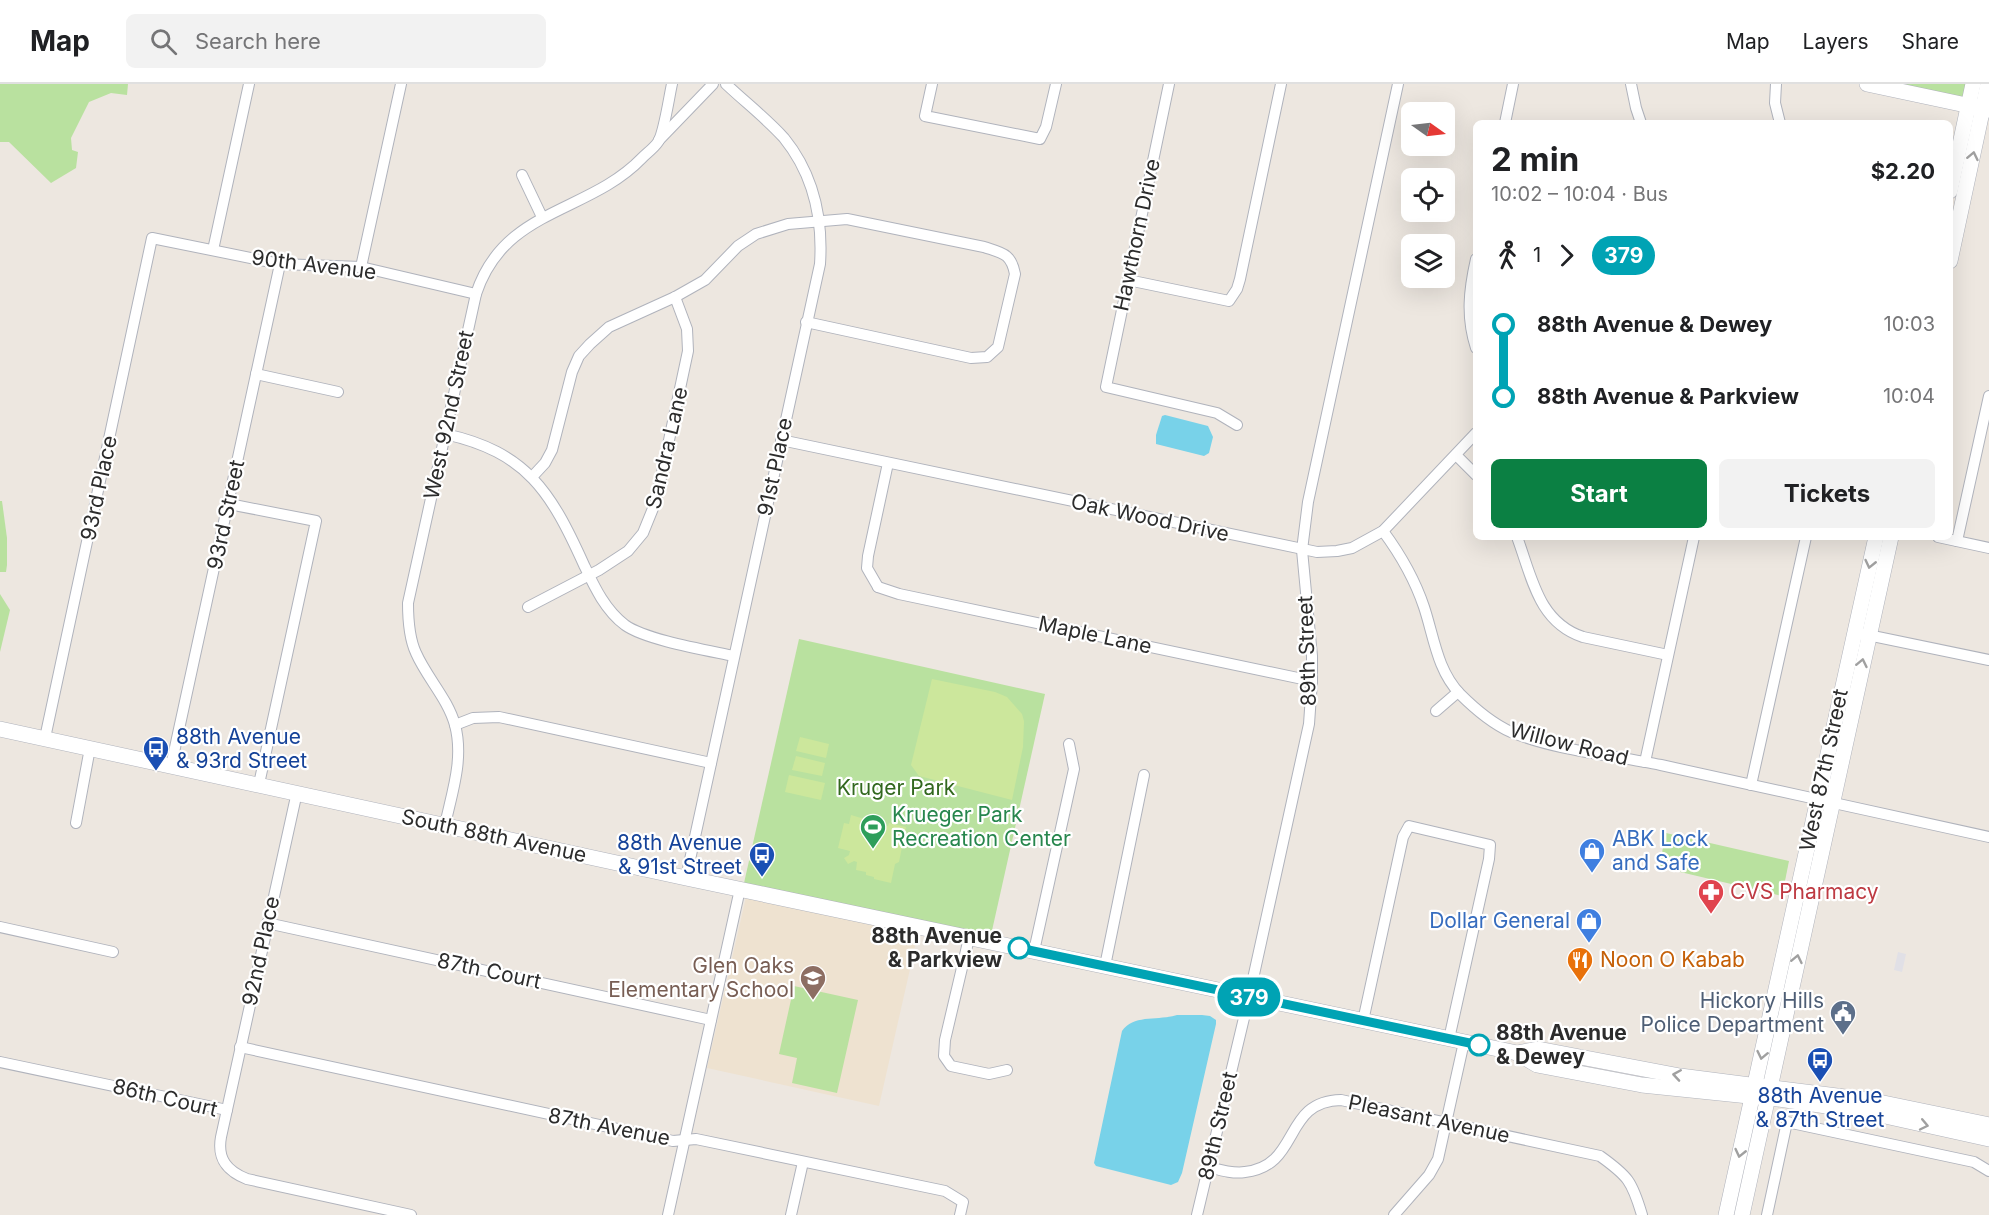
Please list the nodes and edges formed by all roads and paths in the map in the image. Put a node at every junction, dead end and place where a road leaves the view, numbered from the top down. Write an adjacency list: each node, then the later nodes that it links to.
1 (249, 84): 28 (street)
2 (401, 84): 30 (street)
3 (672, 84): 21 (street)
4 (713, 84): 21 (street, West 92nd Street)
5 (726, 84): 25 (street, 91st Place)
6 (932, 84): 7 (street)
7 (1056, 84)
8 (1169, 84): 32 (street, Hawthorn Drive)
9 (1281, 84): 32 (street)
10 (1398, 84): 58 (street, 89th Street)
11 (1513, 84): 18 (street)
12 (1631, 84): 19 (street)
13 (1776, 84): 20 (street)
14 (1867, 84): 17 (street)
15 (1973, 84): 17 (street)
16 (1988, 84): 17 (street)
17 (1980, 108): 23 (street); 27 (street, one-way to 17)
18 (1506, 120)
19 (1640, 120)
20 (1779, 120)
21 (659, 141): 24 (street, West 92nd Street)
22 (522, 175): 24 (street)
23 (1953, 183)
24 (542, 217): 33 (street, West 92nd Street)
25 (820, 221): 34 (street); 35 (street, 91st Place); 35 (street)
26 (152, 238): 28 (street, 90th Avenue); 70 (street, 93rd Place)
27 (1953, 246)
28 (213, 250): 29 (street, 90th Avenue)
29 (280, 264): 30 (street, 90th Avenue); 37 (street, 93rd Street)
30 (361, 267): 33 (street, 90th Avenue)
31 (1473, 277): 36 (street)
32 (1128, 280): 40 (street, Hawthorn Drive)
33 (476, 294): 41 (street, West 92nd Street)
34 (675, 297): 47 (street); 59 (street, Sandra Lane)
35 (806, 322): 43 (street, 91st Place)
36 (1473, 335)
37 (256, 374): 38 (street); 48 (street, 93rd Street)
38 (338, 392)
39 (1989, 396): 56 (street)
40 (1237, 425)
41 (445, 434): 47 (street); 68 (street, West 92nd Street)
42 (1473, 437): 44 (street, Oak Wood Drive)
43 (781, 440): 45 (street, Oak Wood Drive); 63 (street, 91st Place)
44 (1456, 455): 46 (street); 49 (street, Oak Wood Drive)
45 (888, 463): 58 (street, Oak Wood Drive); 65 (street, Maple Lane)
46 (1473, 472)
47 (532, 477): 59 (street)
48 (229, 504): 75 (street, 93rd Street); 77 (street)
49 (1383, 531): 58 (street, Oak Wood Drive); 66 (street, Willow Road)
50 (1518, 540): 62 (street)
51 (1693, 540): 62 (street)
52 (1805, 540): 78 (street)
53 (1876, 540): 61 (street, West 87th Street, one-way to 61)
54 (1890, 540): 61 (street, West 87th Street)
55 (1952, 540): 56 (street)
56 (1956, 541): 57 (street)
57 (1989, 548)
58 (1302, 550): 65 (street, 89th Street)
59 (589, 575): 60 (street, Sandra Lane); 63 (street)
60 (528, 607)
61 (1861, 633): 64 (street); 80 (street, West 87th Street)
62 (1668, 655): 73 (street)
63 (734, 656): 74 (street, 91st Place)
64 (1989, 660)
65 (1312, 681): 92 (street, 89th Street)
66 (1458, 692): 67 (street); 73 (street, Willow Road)
67 (1436, 711)
68 (455, 725): 74 (street); 82 (street, West 92nd Street)
69 (0, 729): 70 (street, South 88th Avenue)
70 (45, 738): 72 (street, South 88th Avenue)
71 (1069, 744): 89 (street)
72 (90, 748): 75 (street, South 88th Avenue); 81 (street)
73 (1645, 762): 78 (street, Willow Road)
74 (711, 764): 84 (street, 91st Place)
75 (171, 766): 77 (street, South 88th Avenue)
76 (1144, 776): 91 (street)
77 (259, 784): 79 (street, South 88th Avenue)
78 (1751, 785): 80 (street, Willow Road)
79 (297, 792): 82 (street, South 88th Avenue); 86 (street, 92nd Place)
80 (1824, 800): 83 (street, Willow Road); 99 (street, West 87th Street)
81 (76, 823)
82 (445, 825): 84 (street, South 88th Avenue)
83 (1989, 837)
84 (686, 878): 85 (street, South 88th Avenue)
85 (740, 889): 88 (street, South 88th Avenue); 93 (street)
86 (267, 923): 93 (street, 87th Court); 96 (street, 92nd Place)
87 (0, 927): 90 (street)
88 (969, 938): 89 (street, South 88th Avenue); 98 (street)
89 (1034, 951): 91 (street, South 88th Avenue)
90 (113, 952)
91 (1105, 966): 92 (street, South 88th Avenue)
92 (1250, 997): 94 (street, South 88th Avenue); 106 (street, 89th Street)
93 (711, 1020): 104 (street)
94 (1363, 1021): 95 (street, South 88th Avenue); 95 (street)
95 (1457, 1041): 99 (street, South 88th Avenue); 101 (street)
96 (240, 1047): 100 (street, 92nd Place); 104 (street, 87th Avenue)
97 (0, 1062): 100 (street, 86th Court)
98 (1007, 1070)
99 (1761, 1092): 102 (street, South 88th Avenue); 103 (street, South 88th Avenue, one-way to 103); 115 (street, West 87th Street, one-way to 115); 116 (street, West 87th Street)
100 (227, 1110): 108 (street, 86th Court)
101 (1447, 1122): 106 (street, Pleasant Avenue); 113 (street); 114 (street, Pleasant Avenue)
102 (1989, 1125)
103 (1989, 1139)
104 (684, 1141): 105 (street, 87th Avenue); 109 (street)
105 (803, 1161): 110 (street); 111 (street, 87th Avenue)
106 (1208, 1167): 112 (street, 89th Street)
107 (1989, 1171): 117 (street)
108 (411, 1215)
109 (668, 1215)
110 (791, 1215)
111 (960, 1215)
112 (1197, 1215)
113 (1395, 1215)
114 (1642, 1215)
115 (1726, 1215)
116 (1742, 1215)
117 (1767, 1215)

